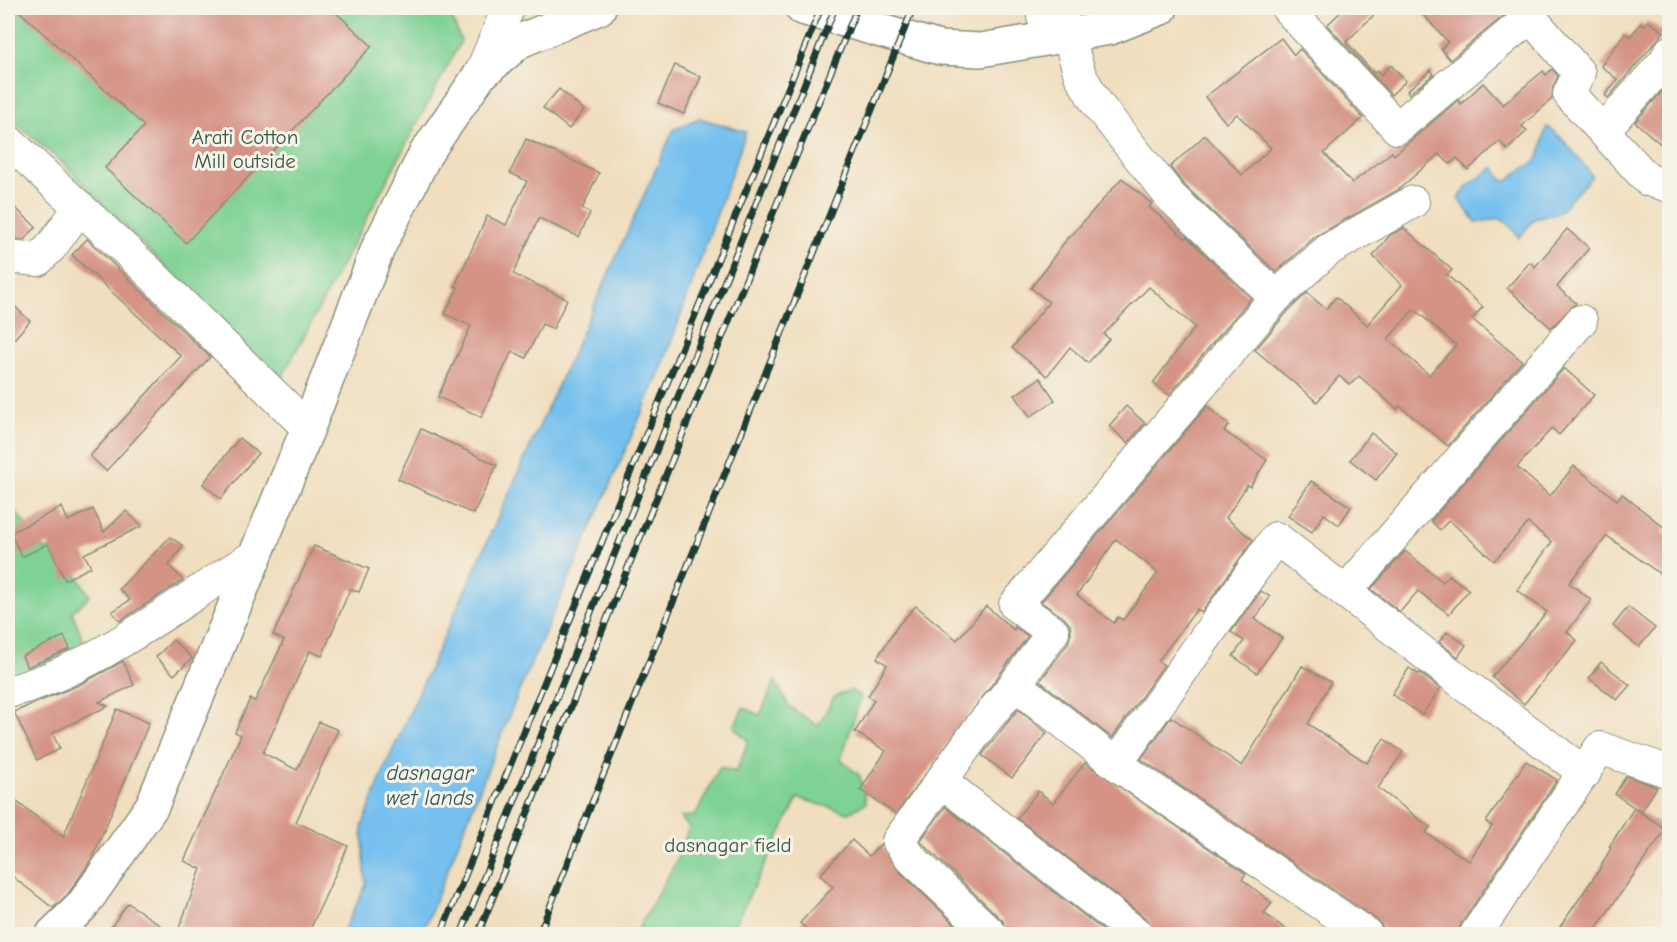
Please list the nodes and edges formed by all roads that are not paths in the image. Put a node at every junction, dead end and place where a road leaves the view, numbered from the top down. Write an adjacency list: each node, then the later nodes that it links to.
1 (508, 8): 8 (street)
2 (599, 8): 8 (main road)
3 (802, 8): 6 (main road)
4 (1161, 8): 6 (main road)
5 (1287, 8): 9 (street)
6 (1059, 20): 15 (street)
7 (1668, 59): 9 (street)
8 (480, 75): 17 (main road)
9 (1603, 131): 11 (street)
10 (8, 141): 13 (street)
11 (1670, 186)
12 (1413, 202): 15 (street)
13 (80, 207): 14 (street); 17 (street)
14 (8, 257)
15 (1276, 297): 20 (street)
16 (1581, 321): 19 (street)
17 (308, 428): 18 (main road)
18 (256, 555): 21 (street); 27 (main road)
19 (1345, 592): 22 (street); 24 (street)
20 (1015, 684): 22 (street); 25 (street)
21 (8, 692)
22 (1116, 764): 26 (street)
23 (1670, 772): 24 (street)
24 (1585, 773): 31 (street)
25 (941, 781): 28 (street); 29 (street)
26 (1325, 923): 30 (street)
27 (53, 934)
28 (991, 934)
29 (1137, 934)
30 (1366, 934)
31 (1476, 934)

